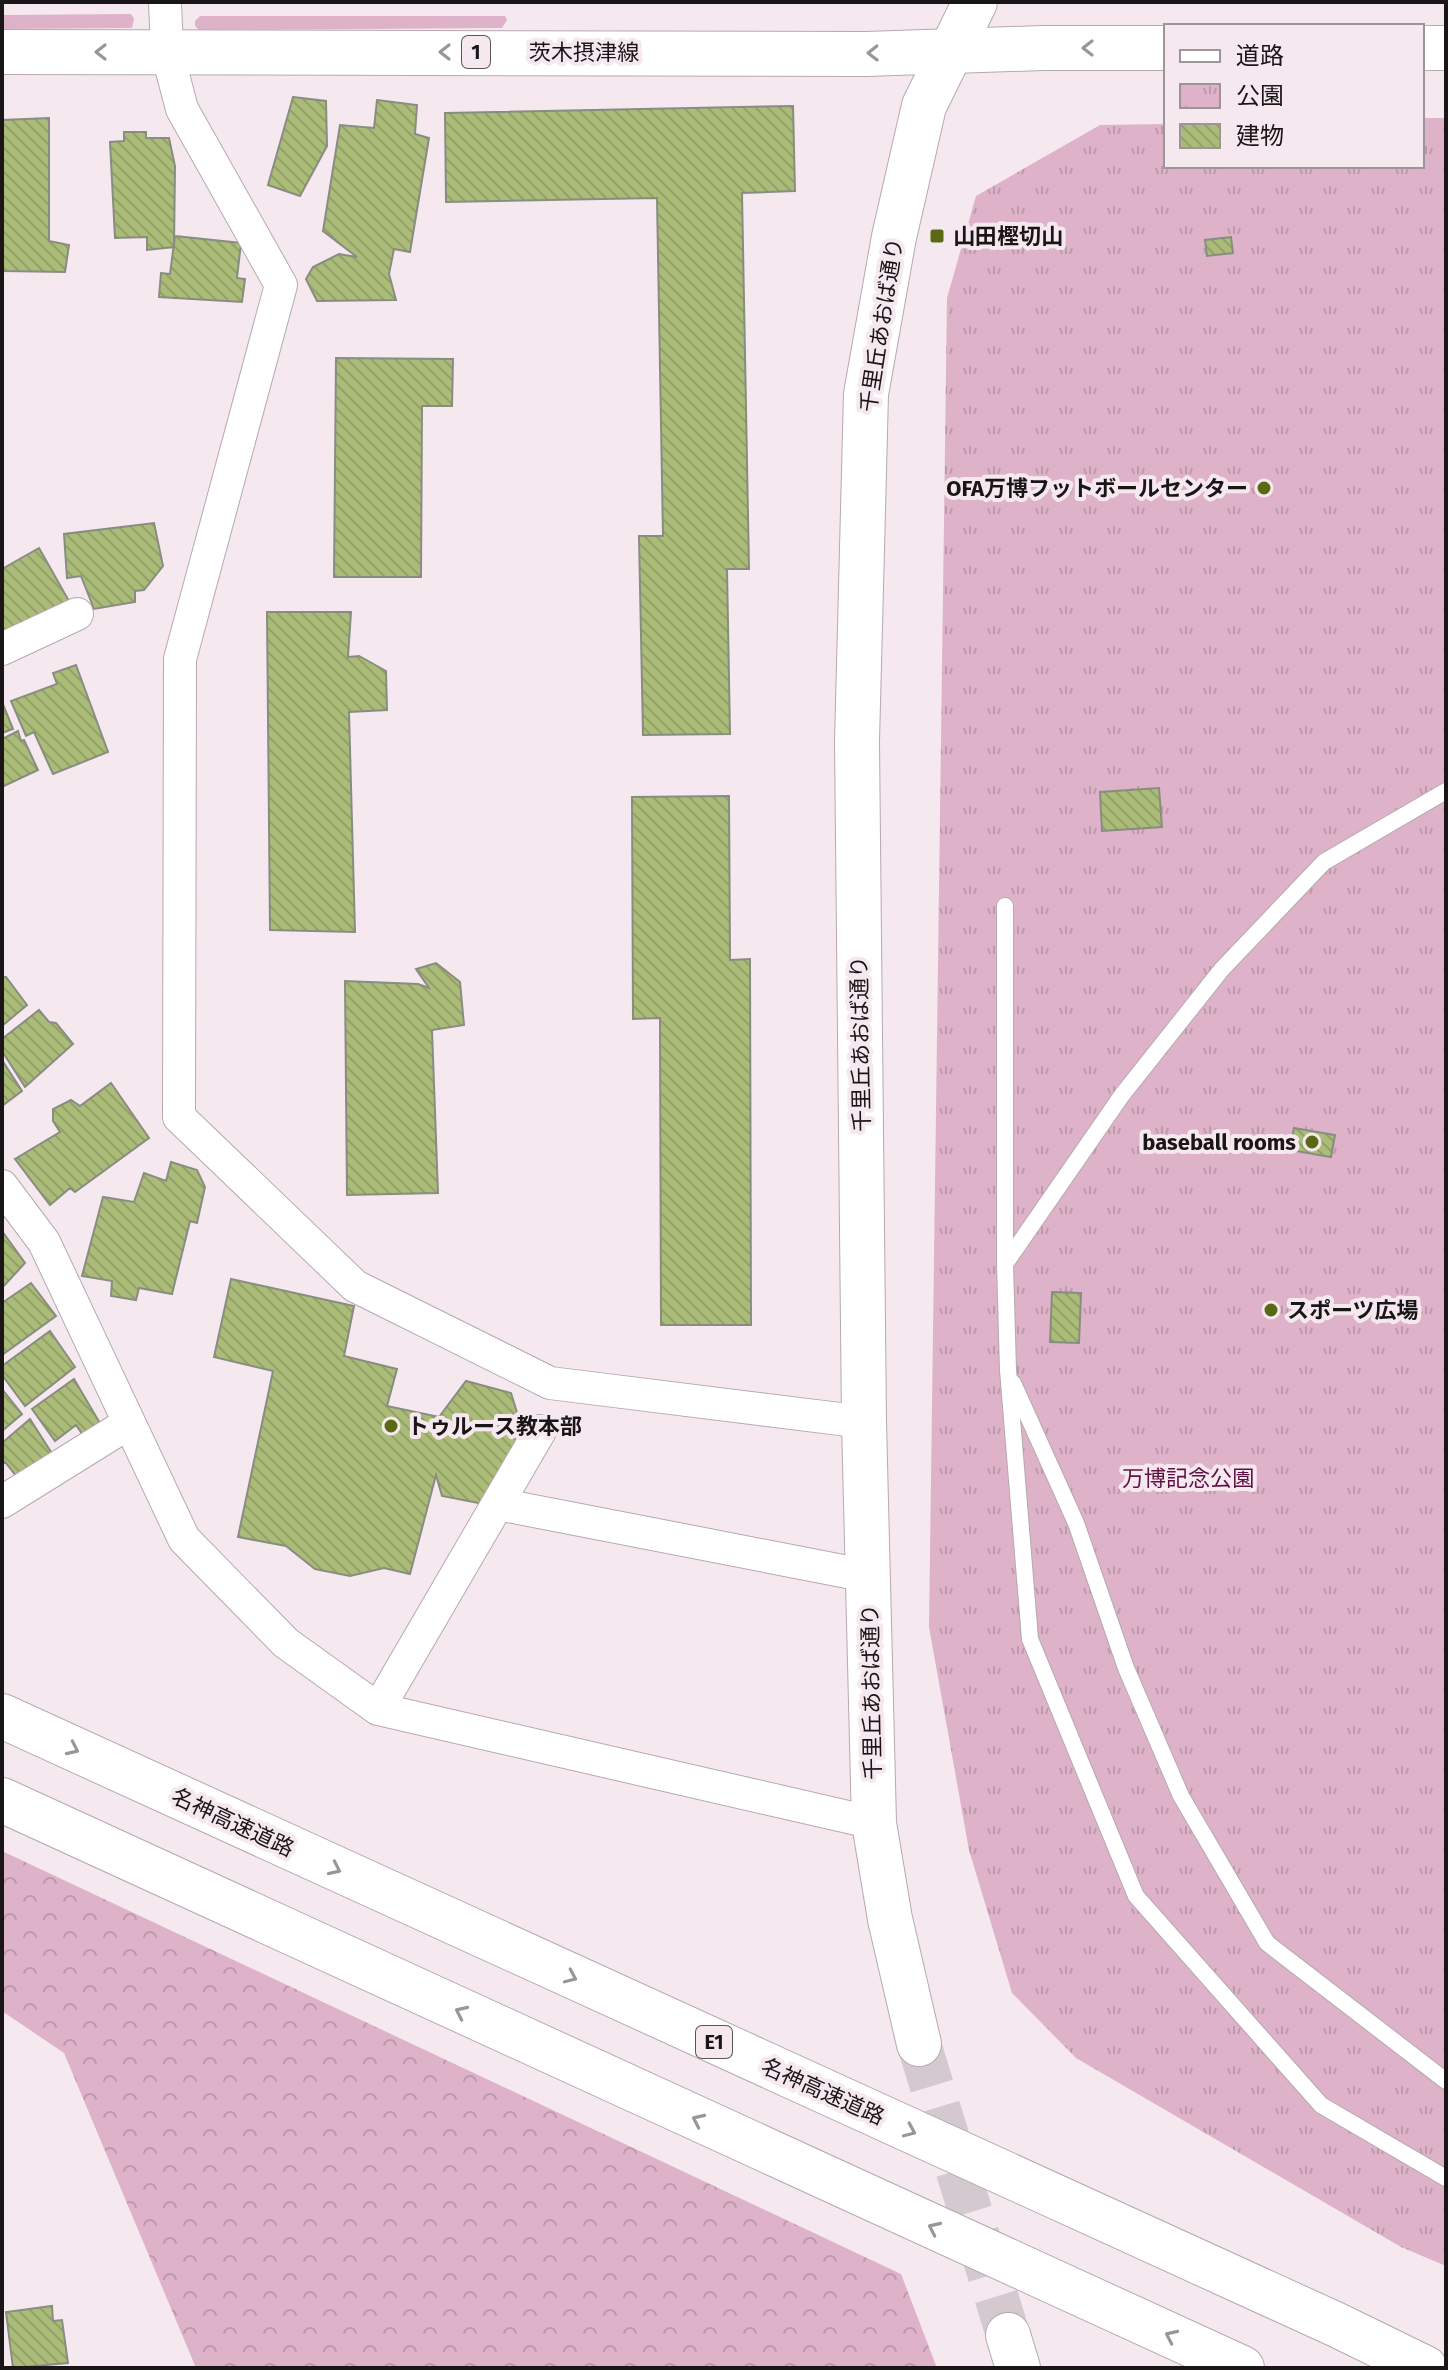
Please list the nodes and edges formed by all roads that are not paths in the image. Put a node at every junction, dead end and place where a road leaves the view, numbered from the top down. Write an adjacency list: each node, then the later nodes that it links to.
1 (165, 2): 8 (street)
2 (975, 2): 6 (main road, 千里丘あおば通り)
3 (1164, 48): 6 (main road, 茨木摂津線 / 1, one-way to 6)
4 (1424, 48): 5 (main road)
5 (1446, 48)
6 (951, 51): 8 (main road, 茨木摂津線 / 1, one-way to 8); 16 (main road, 千里丘あおば通り)
7 (2, 52): 8 (main road, 茨木摂津線 / 1, one-way to 7)
8 (167, 52): 16 (street)
9 (77, 614): 10 (street)
10 (2, 649)
11 (1446, 791): 14 (lane)
12 (1005, 906): 14 (lane)
13 (2, 1186): 17 (street)
14 (1005, 1264): 15 (lane)
15 (1008, 1370): 27 (lane); 28 (lane)
16 (864, 1422): 21 (main road, 千里丘あおば通り)
17 (129, 1423): 19 (street); 22 (street)
18 (540, 1431): 20 (street)
19 (2, 1502)
20 (498, 1504): 21 (street); 22 (street)
21 (868, 1576): 25 (main road, 千里丘あおば通り)
22 (378, 1709): 25 (street)
23 (2, 1716): 30 (main road, 名神高速道路 / E1, one-way to 30)
24 (2, 1800): 29 (main road, one-way to 24)
25 (874, 1823): 26 (main road, 千里丘あおば通り)
26 (919, 2044)
27 (1446, 2081)
28 (1446, 2178)
29 (1242, 2368)
30 (1425, 2368)

